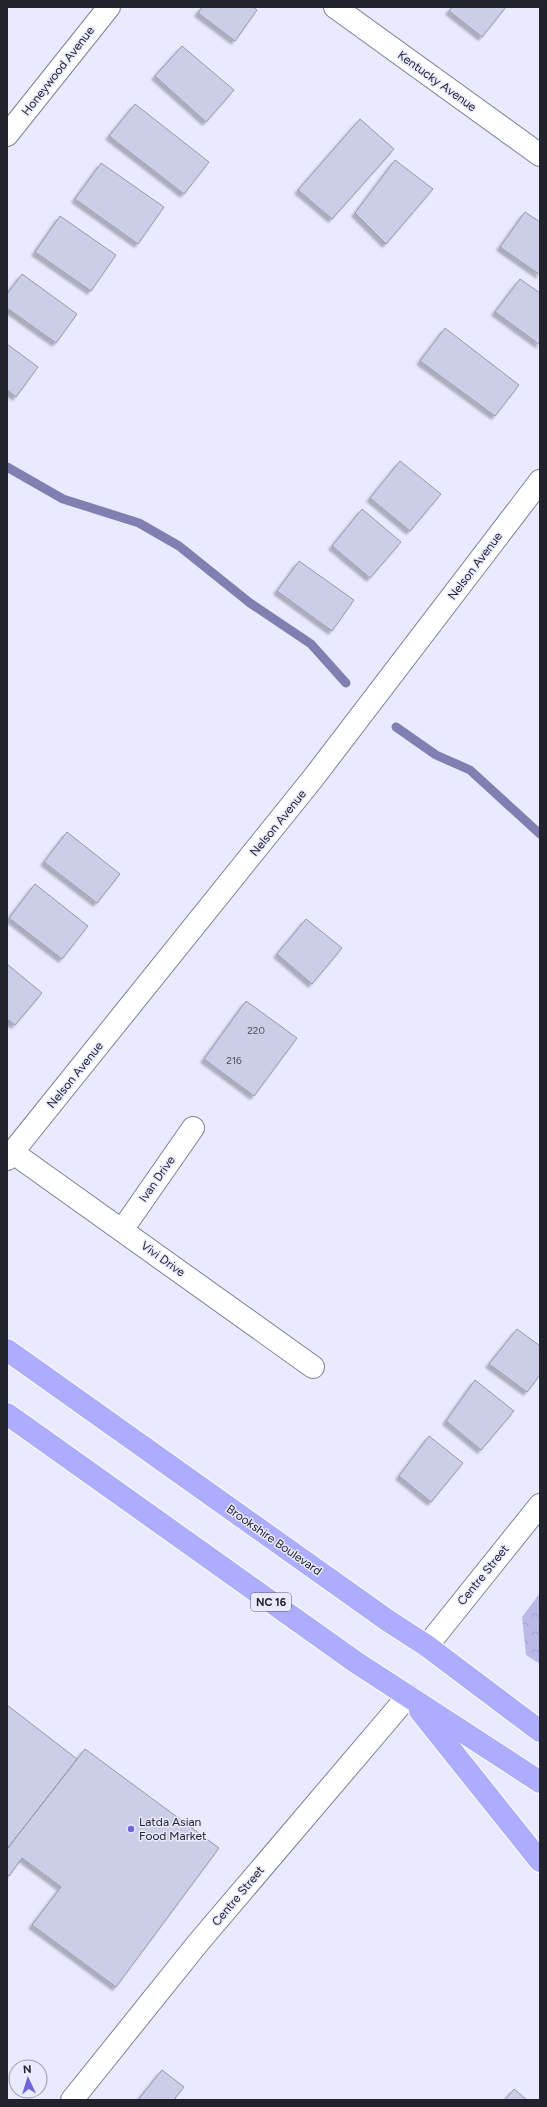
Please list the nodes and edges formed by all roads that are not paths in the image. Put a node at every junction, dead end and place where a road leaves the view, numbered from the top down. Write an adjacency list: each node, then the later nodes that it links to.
1 (109, 7): 3 (street, Honeywood Avenue)
2 (335, 7): 4 (street, Kentucky Avenue)
3 (7, 135)
4 (540, 155)
5 (540, 480): 7 (street, Nelson Avenue)
6 (193, 1128): 8 (street, Ivan Drive)
7 (10, 1156): 8 (street, Vivi Drive)
8 (122, 1230): 10 (street, Vivi Drive)
9 (7, 1350): 13 (highway, Brookshire Boulevard)
10 (313, 1367)
11 (7, 1414): 14 (highway, NC 16)
12 (540, 1505): 13 (street, Centre Street)
13 (427, 1646): 15 (highway, Brookshire Boulevard)
14 (408, 1696): 16 (highway, NC 16); 17 (highway); 18 (street, Centre Street)
15 (540, 1731)
16 (540, 1782)
17 (540, 1861)
18 (72, 2100)

